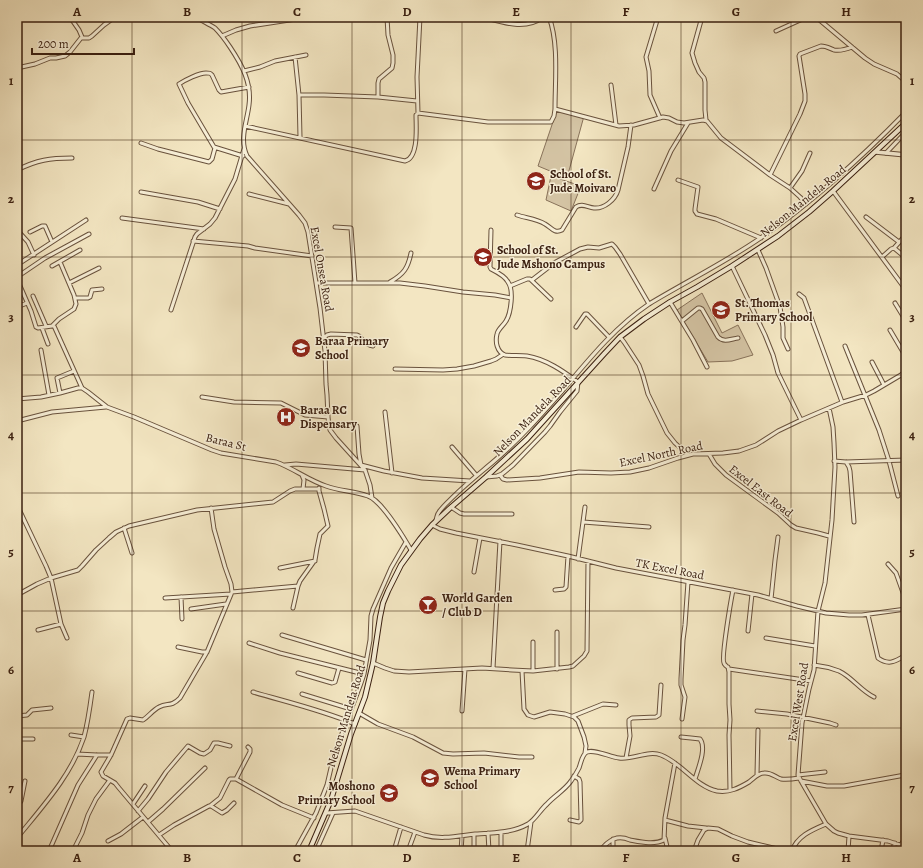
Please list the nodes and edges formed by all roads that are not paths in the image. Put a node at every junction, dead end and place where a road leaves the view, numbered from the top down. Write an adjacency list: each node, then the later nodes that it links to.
1 (70, 17): 18 (street)
2 (115, 17): 18 (street)
3 (196, 17): 17 (street)
4 (309, 17): 17 (street)
5 (322, 17): 6 (street)
6 (331, 17)
7 (387, 17): 28 (street)
8 (420, 17): 29 (street)
9 (482, 17): 10 (street)
10 (543, 17)
11 (549, 17): 30 (street)
12 (658, 17): 33 (street)
13 (702, 17): 34 (street)
14 (807, 17): 16 (street)
15 (816, 17): 19 (street)
16 (776, 31)
17 (222, 36): 23 (street)
18 (82, 37): 22 (street)
19 (852, 47): 24 (street); 52 (street)
20 (306, 54): 21 (street)
21 (295, 57): 23 (street); 27 (street)
22 (17, 68)
23 (244, 71): 26 (street)
24 (906, 82)
25 (611, 85): 37 (street)
26 (249, 87): 39 (street); 43 (street)
27 (299, 95): 28 (street); 41 (street)
28 (378, 97): 29 (street)
29 (417, 101): 32 (street)
30 (555, 109): 32 (street); 37 (street)
31 (906, 112): 60 (street)
32 (418, 113): 41 (street)
33 (660, 118): 35 (street); 38 (street)
34 (706, 120): 35 (street); 52 (street)
35 (688, 123): 55 (street)
36 (906, 123): 45 (main road, Nelson Mandela Road)
37 (616, 125): 38 (street)
38 (630, 125): 62 (street)
39 (245, 126): 41 (street); 44 (street)
40 (906, 132): 47 (street)
41 (300, 137)
42 (141, 143): 43 (street)
43 (215, 148): 49 (street)
44 (244, 149): 49 (street); 59 (street, Excel Onsea Road)
45 (876, 152): 47 (street); 56 (main road, Nelson Mandela Road)
46 (810, 153): 54 (street)
47 (886, 153): 48 (street)
48 (906, 155)
49 (242, 156): 61 (street)
50 (72, 158): 51 (street)
51 (17, 170)
52 (770, 175): 54 (street)
53 (678, 180): 72 (street)
54 (790, 188): 60 (street)
55 (654, 189)
56 (834, 191): 79 (main road, Nelson Mandela Road); 83 (street)
57 (141, 192): 61 (street)
58 (249, 194): 59 (street)
59 (289, 204): 82 (street, Excel Onsea Road)
60 (806, 204): 72 (street)
61 (220, 208): 67 (street)
62 (517, 215)
63 (866, 217): 76 (street)
64 (122, 218): 67 (street)
65 (86, 220): 75 (street)
66 (335, 227): 94 (street)
67 (204, 229): 74 (street)
68 (491, 230): 96 (street)
69 (18, 231): 81 (street)
70 (30, 232): 75 (street)
71 (89, 234): 90 (street)
72 (761, 238): 107 (street)
73 (906, 239): 76 (street)
74 (193, 241): 82 (street); 109 (street)
75 (52, 242): 81 (street)
76 (899, 242): 77 (street)
77 (894, 248): 83 (street); 84 (street)
78 (80, 250): 85 (street)
79 (758, 250): 88 (main road, Nelson Mandela Road); 124 (street)
80 (411, 253): 95 (street)
81 (34, 254): 86 (street)
82 (312, 256): 93 (street, Excel Onsea Road)
83 (882, 257): 98 (street)
84 (906, 258)
85 (60, 262): 87 (street); 92 (street)
86 (17, 266)
87 (52, 266)
88 (732, 266): 104 (main road, Nelson Mandela Road); 149 (street)
89 (99, 268): 92 (street)
90 (17, 278): 105 (street)
91 (532, 280): 96 (street); 103 (street); 107 (street)
92 (69, 283): 101 (street)
93 (316, 283): 94 (street); 119 (street, Excel Onsea Road)
94 (355, 283): 95 (street)
95 (389, 283): 102 (street)
96 (510, 286): 102 (street)
97 (102, 289): 101 (street)
98 (906, 290)
99 (799, 294): 144 (street)
100 (33, 296): 112 (street)
101 (75, 298): 113 (street)
102 (511, 298): 126 (street)
103 (551, 299)
104 (670, 302): 110 (street); 118 (main road, Nelson Mandela Road)
105 (27, 303): 108 (street); 114 (street)
106 (895, 303): 111 (street)
107 (649, 304): 117 (street)
108 (17, 307)
109 (171, 310)
110 (682, 321): 120 (street); 129 (street)
111 (906, 321)
112 (46, 326): 113 (street); 114 (street)
113 (52, 326): 131 (street)
114 (42, 328): 121 (street)
115 (576, 328): 117 (street)
116 (890, 330): 127 (street)
117 (609, 337): 134 (street)
118 (620, 337): 135 (main road, Nelson Mandela Road); 154 (street)
119 (324, 338): 122 (street); 148 (street, Excel Onsea Road)
120 (738, 338)
121 (48, 344)
122 (373, 346)
123 (845, 346): 141 (street)
124 (788, 349)
125 (41, 350): 140 (street)
126 (502, 354): 130 (street); 134 (street)
127 (906, 357)
128 (872, 362): 137 (street)
129 (707, 367)
130 (395, 369)
131 (74, 371): 138 (street); 139 (street)
132 (906, 372): 133 (street, Excel North Road)
133 (902, 374): 136 (street); 137 (street, Excel North Road)
134 (573, 378): 135 (street); 164 (street)
135 (578, 382): 165 (street); 166 (main road, Nelson Mandela Road)
136 (906, 382)
137 (884, 385): 141 (street, Excel North Road)
138 (82, 388): 139 (street); 145 (street, Baraa St)
139 (60, 393): 140 (street)
140 (49, 395): 143 (street)
141 (866, 395): 144 (street, Excel North Road); 157 (street)
142 (202, 397): 148 (street)
143 (17, 399)
144 (842, 402): 146 (street, Excel North Road)
145 (107, 407): 150 (street); 159 (street, Baraa St)
146 (828, 408): 149 (street, Excel North Road); 156 (street)
147 (385, 412): 162 (street)
148 (328, 417): 160 (street, Excel Onsea Road)
149 (801, 420): 153 (street, Excel North Road)
150 (17, 421)
151 (357, 426): 160 (street)
152 (452, 447): 164 (street)
153 (708, 454): 154 (street, Excel North Road); 184 (street, Excel East Road)
154 (688, 455): 165 (street, Excel North Road)
155 (906, 460): 157 (street)
156 (834, 461): 158 (street); 184 (street)
157 (889, 461): 158 (street); 171 (street)
158 (846, 462): 180 (street)
159 (284, 465): 161 (street); 163 (street, Baraa St)
160 (361, 465): 161 (street, Excel Onsea Road); 162 (street)
161 (365, 470): 172 (street, Excel Onsea Road)
162 (392, 473): 167 (street)
163 (302, 475): 168 (street, Baraa St); 169 (street)
164 (476, 475): 167 (street)
165 (500, 475): 166 (street)
166 (486, 477): 175 (main road, Nelson Mandela Road)
167 (470, 481): 178 (street)
168 (321, 484): 170 (street); 172 (street, Baraa St)
169 (303, 489): 170 (street); 176 (street)
170 (319, 489): 194 (street)
171 (898, 496)
172 (372, 498): 188 (street)
173 (17, 505): 198 (street)
174 (585, 506): 179 (street)
175 (451, 507): 177 (street); 178 (main road, Nelson Mandela Road)
176 (210, 508): 183 (street); 203 (street)
177 (512, 514)
178 (436, 520): 181 (main road, Nelson Mandela Road)
179 (583, 522): 182 (street); 192 (street)
180 (854, 522)
181 (432, 525): 185 (street, TK Excel Road); 189 (main road, Nelson Mandela Road)
182 (649, 527)
183 (124, 528): 190 (street); 198 (street)
184 (829, 536): 214 (street)
185 (480, 538): 187 (street, TK Excel Road); 197 (street)
186 (778, 538): 208 (street)
187 (500, 541): 191 (street, TK Excel Road); 235 (street)
188 (406, 542): 189 (street); 231 (street)
189 (411, 550): 232 (main road, Nelson Mandela Road)
190 (132, 553)
191 (568, 556): 192 (street, TK Excel Road); 201 (street)
192 (578, 559): 193 (street, TK Excel Road)
193 (588, 561): 199 (street, TK Excel Road); 237 (street)
194 (315, 562): 196 (street); 200 (street)
195 (888, 564): 209 (street)
196 (280, 568)
197 (474, 572)
198 (51, 578): 205 (street); 217 (street)
199 (688, 582): 202 (street, TK Excel Road); 258 (street)
200 (298, 586): 203 (street); 211 (street)
201 (555, 590)
202 (733, 590): 204 (street, TK Excel Road); 238 (street)
203 (231, 593): 206 (street); 210 (street)
204 (752, 594): 208 (street, TK Excel Road); 219 (street)
205 (17, 595): 230 (street)
206 (181, 597): 207 (street); 216 (street)
207 (165, 598)
208 (771, 599): 214 (street, TK Excel Road)
209 (906, 601)
210 (227, 604): 212 (street); 228 (street)
211 (293, 608)
212 (191, 609)
213 (906, 610): 215 (street, TK Excel Road)
214 (818, 611): 215 (street, TK Excel Road); 226 (street, Excel West Road)
215 (868, 615): 229 (street)
216 (182, 619)
217 (61, 624): 218 (street); 222 (street)
218 (38, 630)
219 (748, 631)
220 (557, 632): 237 (street)
221 (282, 635): 231 (street)
222 (67, 638)
223 (766, 638): 226 (street)
224 (532, 642): 240 (street)
225 (249, 643): 234 (street)
226 (815, 646): 233 (street, Excel West Road)
227 (178, 647): 228 (street)
228 (207, 652): 272 (street)
229 (906, 655)
230 (18, 656)
231 (366, 660): 242 (street)
232 (373, 663): 236 (street); 254 (main road, Nelson Mandela Road)
233 (814, 664): 243 (street, Excel West Road); 248 (street)
234 (339, 668): 241 (street); 242 (street)
235 (493, 668): 236 (street); 239 (street)
236 (465, 669): 252 (street)
237 (557, 669): 240 (street)
238 (729, 669): 243 (street); 288 (street)
239 (522, 671): 240 (street); 256 (street)
240 (533, 671)
241 (298, 672)
242 (364, 674): 251 (street)
243 (811, 681): 257 (street, Excel West Road)
244 (661, 685): 275 (street)
245 (92, 692): 264 (street)
246 (253, 692): 259 (street)
247 (302, 694): 251 (street)
248 (874, 697)
249 (616, 705): 256 (street)
250 (51, 708): 255 (street)
251 (351, 709): 259 (street)
252 (462, 711)
253 (757, 711): 257 (street)
254 (359, 713): 260 (main road, Nelson Mandela Road); 274 (street)
255 (17, 716)
256 (573, 716): 270 (street)
257 (803, 717): 261 (street); 282 (street, Excel West Road)
258 (682, 719)
259 (347, 720): 260 (street); 297 (street)
260 (355, 724): 295 (main road, Nelson Mandela Road)
261 (836, 725)
262 (758, 730): 279 (street)
263 (71, 736): 264 (street)
264 (84, 737): 271 (street)
265 (681, 737): 284 (street)
266 (17, 738): 267 (street)
267 (33, 739)
268 (230, 746): 293 (street)
269 (248, 747): 283 (street)
270 (585, 753): 275 (street); 281 (street)
271 (77, 754): 273 (street); 313 (street)
272 (111, 755): 273 (street); 285 (street)
273 (97, 756): 322 (street)
274 (532, 757)
275 (626, 758): 276 (street)
276 (675, 763): 284 (street); 299 (street)
277 (205, 768): 300 (street)
278 (825, 772): 282 (street)
279 (757, 775): 282 (street); 288 (street)
280 (905, 775): 282 (street)
281 (574, 776): 298 (street); 301 (street)
282 (799, 778): 302 (street)
283 (236, 779): 291 (street); 297 (street)
284 (695, 779): 288 (street)
285 (110, 780): 290 (street); 323 (street)
286 (25, 781): 292 (street)
287 (145, 786): 290 (street)
288 (730, 790)
289 (234, 803): 291 (street)
290 (133, 804): 293 (street)
291 (210, 806): 309 (street)
292 (17, 807)
293 (138, 811): 296 (street)
294 (333, 812): 295 (street); 303 (street); 326 (street)
295 (326, 813): 321 (main road, Nelson Mandela Road)
296 (143, 817): 300 (street); 317 (street)
297 (314, 818): 325 (street)
298 (570, 820)
299 (665, 820): 304 (street); 314 (street)
300 (148, 822): 309 (street)
301 (531, 822): 306 (street); 333 (street)
302 (826, 824): 311 (street); 339 (street)
303 (401, 827): 305 (street); 327 (street)
304 (706, 828): 337 (street); 338 (street)
305 (415, 832): 310 (street); 328 (street)
306 (501, 832): 307 (street); 332 (street)
307 (488, 833): 308 (street); 331 (street)
308 (474, 834): 310 (street); 330 (street)
309 (159, 835): 324 (street)
310 (462, 836): 329 (street)
311 (849, 836): 316 (street); 340 (street)
312 (906, 836): 319 (street)
313 (17, 838)
314 (665, 838): 315 (street); 336 (street)
315 (613, 839): 334 (street); 335 (street)
316 (883, 840): 318 (street); 341 (street)
317 (108, 841)
318 (895, 843): 319 (street); 342 (street)
319 (901, 845): 320 (street)
320 (906, 847)
321 (310, 850)
322 (49, 851)
323 (74, 851)
324 (172, 851)
325 (295, 851)
326 (316, 851)
327 (394, 851)
328 (408, 851)
329 (461, 851)
330 (474, 851)
331 (489, 851)
332 (501, 851)
333 (527, 851)
334 (600, 851)
335 (612, 851)
336 (668, 851)
337 (694, 851)
338 (786, 851)
339 (792, 851)
340 (848, 851)
341 (881, 851)
342 (892, 851)

